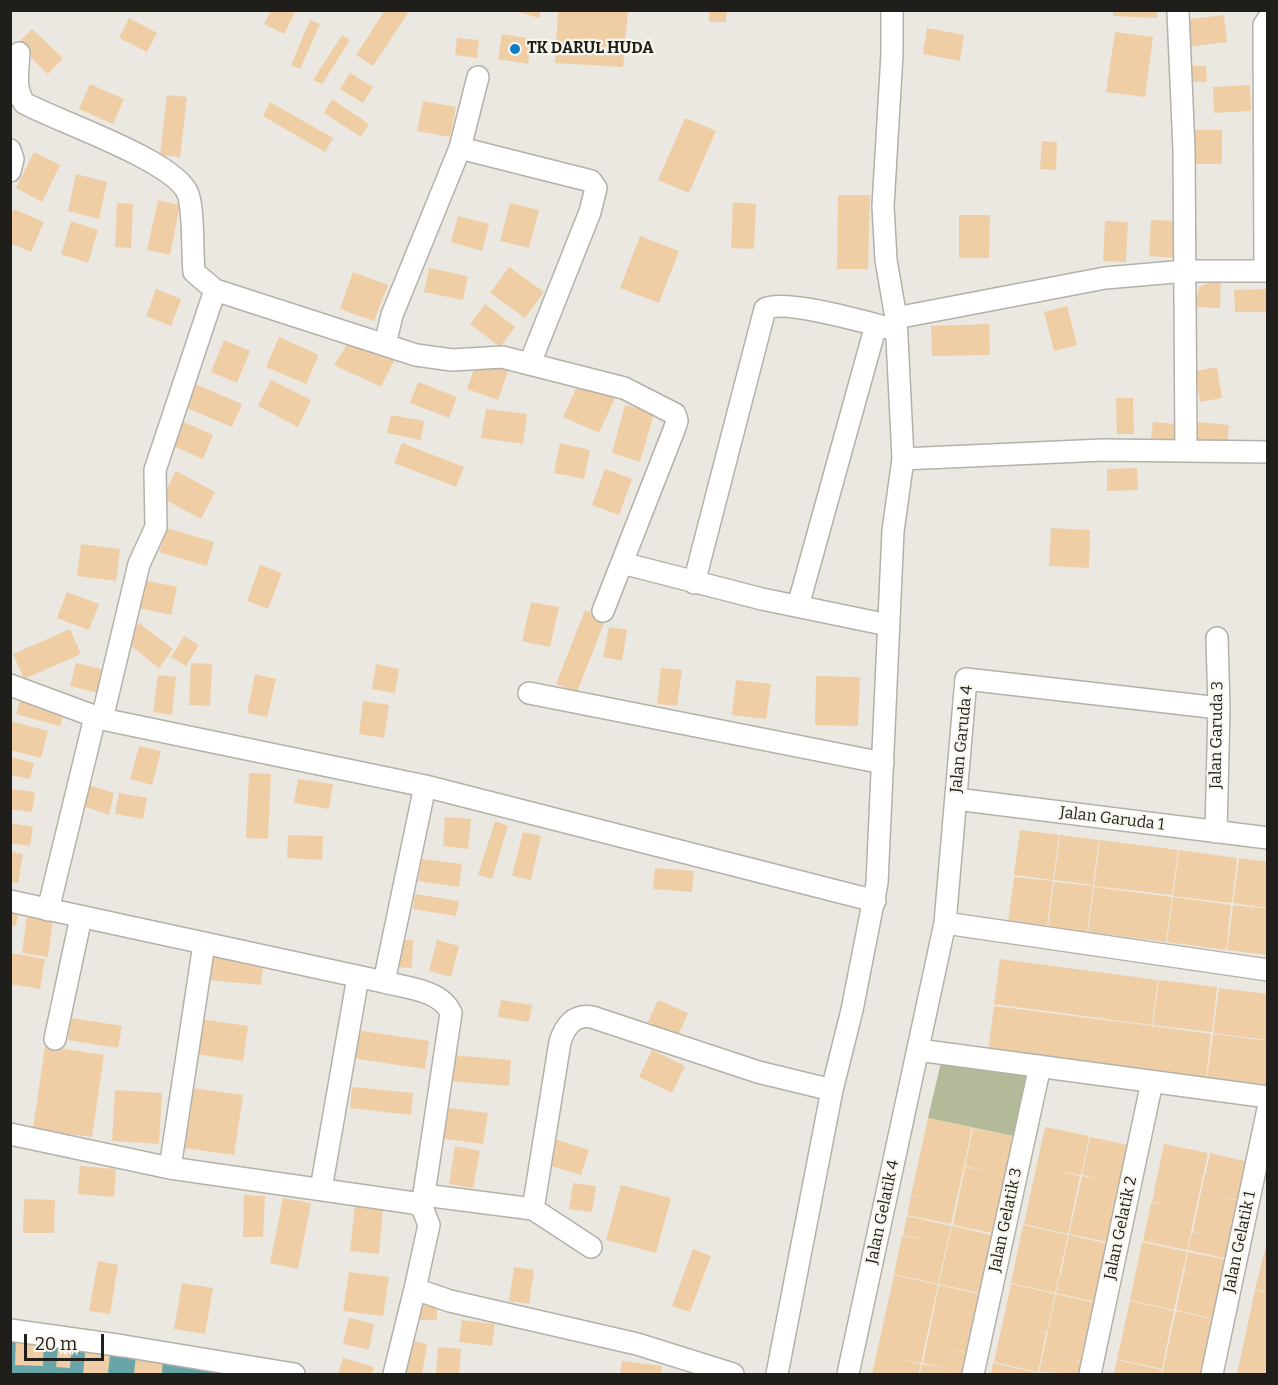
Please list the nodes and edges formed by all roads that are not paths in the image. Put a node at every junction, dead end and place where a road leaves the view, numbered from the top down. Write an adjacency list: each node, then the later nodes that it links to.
1 (892, 10): 11 (street)
2 (1179, 12): 9 (street)
3 (1268, 19): 9 (street)
4 (19, 53): 10 (street)
5 (478, 77): 6 (street)
6 (460, 148): 12 (street); 13 (street)
7 (10, 150): 8 (street)
8 (10, 171)
9 (1186, 271): 11 (street); 14 (street)
10 (215, 290): 12 (street); 26 (street)
11 (889, 324): 16 (street); 18 (street); 19 (street)
12 (385, 344): 13 (street)
13 (530, 363): 17 (street)
14 (1186, 451): 15 (street); 16 (street)
15 (1268, 452)
16 (903, 459): 21 (street)
17 (622, 563): 18 (street); 20 (street)
18 (694, 583): 19 (street)
19 (798, 606): 21 (street)
20 (603, 611)
21 (888, 625): 27 (street)
22 (1216, 638): 25 (street, Jalan Garuda 3)
23 (10, 685): 26 (street)
24 (529, 693): 27 (street)
25 (1219, 708): 29 (street, Jalan Garuda 4); 30 (street, Jalan Garuda 3)
26 (99, 718): 28 (street); 34 (street)
27 (883, 763): 33 (street)
28 (425, 786): 33 (street); 40 (street)
29 (956, 799): 30 (street, Jalan Garuda 1); 36 (street, Jalan Garuda 4)
30 (1216, 832): 31 (street, Jalan Garuda 1)
31 (1268, 838)
32 (10, 901): 34 (street)
33 (875, 901): 45 (street)
34 (48, 910): 35 (street)
35 (81, 917): 37 (street); 41 (street)
36 (945, 923): 38 (street); 42 (street, Jalan Garuda 4)
37 (204, 944): 39 (street); 49 (street)
38 (1268, 970)
39 (358, 977): 40 (street); 50 (street)
40 (384, 982): 51 (street)
41 (55, 1039)
42 (918, 1050): 43 (street); 60 (street, Jalan Gelatik 4)
43 (1040, 1066): 44 (street); 61 (street, Jalan Gelatik 3)
44 (1152, 1082): 46 (street); 62 (street, Jalan Gelatik 2)
45 (832, 1090): 52 (street); 59 (street)
46 (1268, 1097)
47 (1268, 1109): 63 (street, Jalan Gelatik 1)
48 (10, 1134): 49 (street)
49 (170, 1168): 50 (street)
50 (321, 1189): 51 (street)
51 (423, 1201): 52 (street); 54 (street)
52 (533, 1209): 53 (street)
53 (591, 1247)
54 (416, 1289): 57 (street); 58 (street)
55 (10, 1330): 56 (street)
56 (294, 1374)
57 (394, 1374)
58 (733, 1374)
59 (777, 1374)
60 (848, 1374)
61 (973, 1374)
62 (1090, 1374)
63 (1212, 1374)

